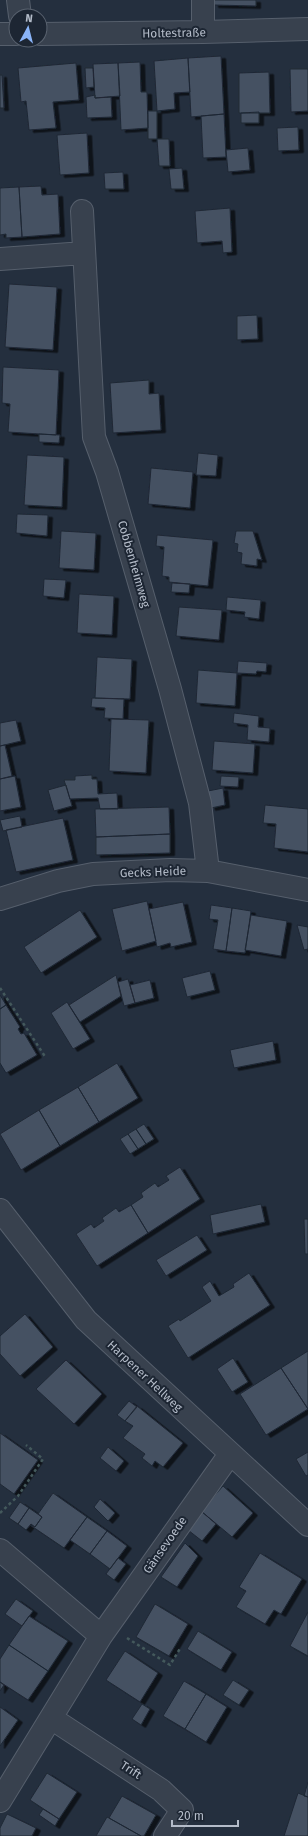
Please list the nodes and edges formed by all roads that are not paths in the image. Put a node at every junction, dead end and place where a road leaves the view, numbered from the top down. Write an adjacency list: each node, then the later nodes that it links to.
1 (203, 0): 3 (street)
2 (308, 28): 3 (street, Holtestraße)
3 (203, 32): 4 (street, Holtestraße)
4 (48, 34)
5 (82, 211): 6 (street, Cobbenheimweg)
6 (84, 253): 7 (street); 8 (street, Cobbenheimweg)
7 (0, 259)
8 (208, 871): 9 (street, Gecks Heide); 10 (street, Gecks Heide)
9 (308, 890)
10 (0, 899)
11 (0, 1210): 12 (street, Harpener Hellweg)
12 (230, 1454): 13 (street, Harpener Hellweg); 15 (street, Gänsevoede)
13 (308, 1525)
14 (0, 1550): 15 (street)
15 (105, 1631): 16 (street, Gänsevoede)
16 (51, 1718): 17 (street, Gänsevoede); 18 (street, Trift)
17 (0, 1801)
18 (165, 1836)

